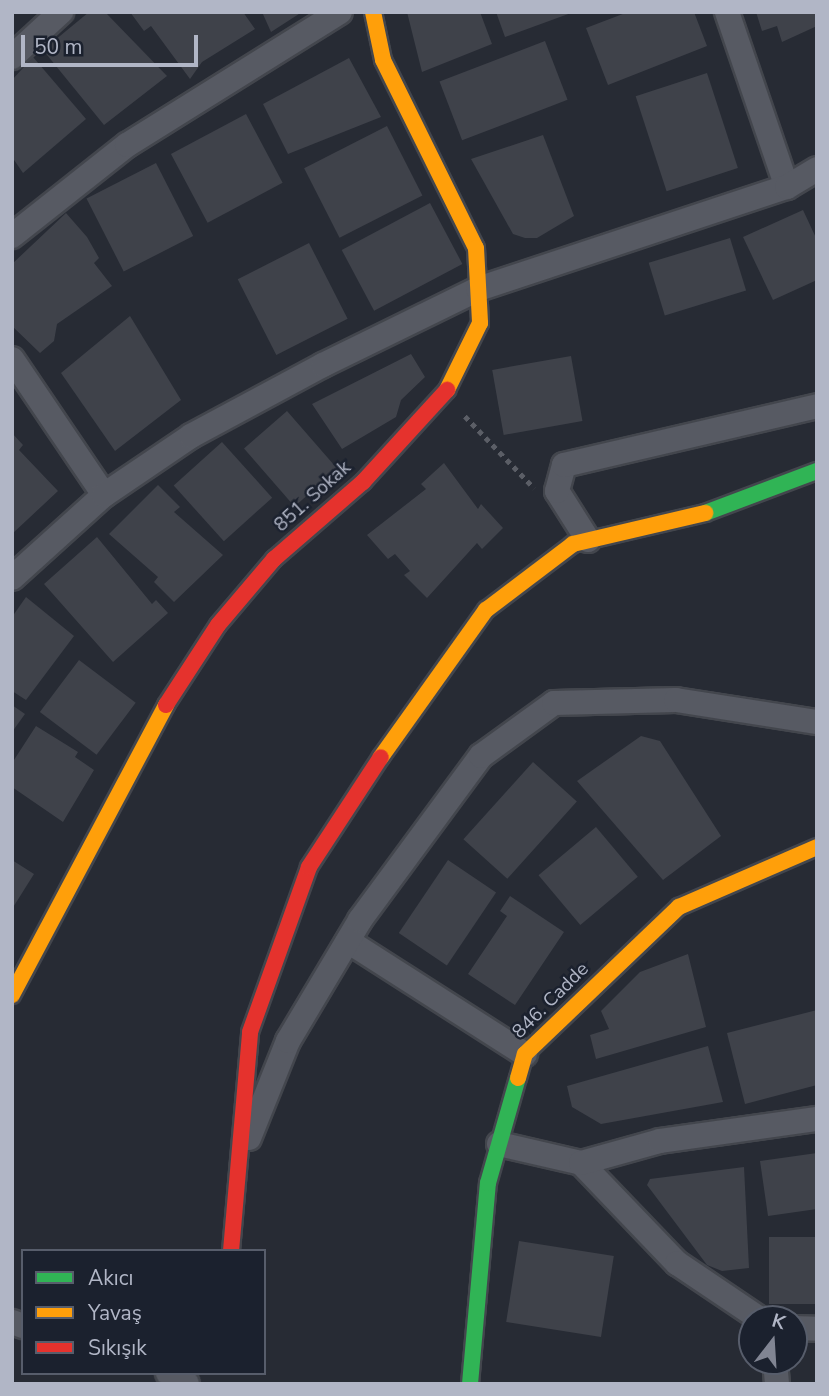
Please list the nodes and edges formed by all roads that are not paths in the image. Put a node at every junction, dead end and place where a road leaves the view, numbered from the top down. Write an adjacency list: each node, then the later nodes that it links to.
1 (61, 12): 5 (street)
2 (340, 12): 8 (street)
3 (373, 12): 9 (street, 851. Sokak)
4 (727, 12): 7 (street)
5 (12, 57)
6 (817, 169): 7 (street)
7 (787, 187): 9 (street)
8 (12, 236)
9 (478, 289): 13 (street); 19 (street, 851. Sokak)
10 (12, 359): 13 (street)
11 (817, 406): 14 (street)
12 (817, 471): 14 (street)
13 (104, 495): 15 (street)
14 (588, 540): 24 (street)
15 (12, 578)
16 (817, 722): 18 (street)
17 (817, 847): 20 (street, 846. Cadde)
18 (348, 941): 20 (street); 24 (street)
19 (12, 995)
20 (526, 1054): 22 (street, 846. Cadde)
21 (817, 1119): 23 (street)
22 (499, 1144): 23 (street); 27 (street, 846. Cadde)
23 (581, 1163): 26 (street)
24 (237, 1169): 25 (street)
25 (231, 1249)
26 (739, 1305)
27 (470, 1384)

